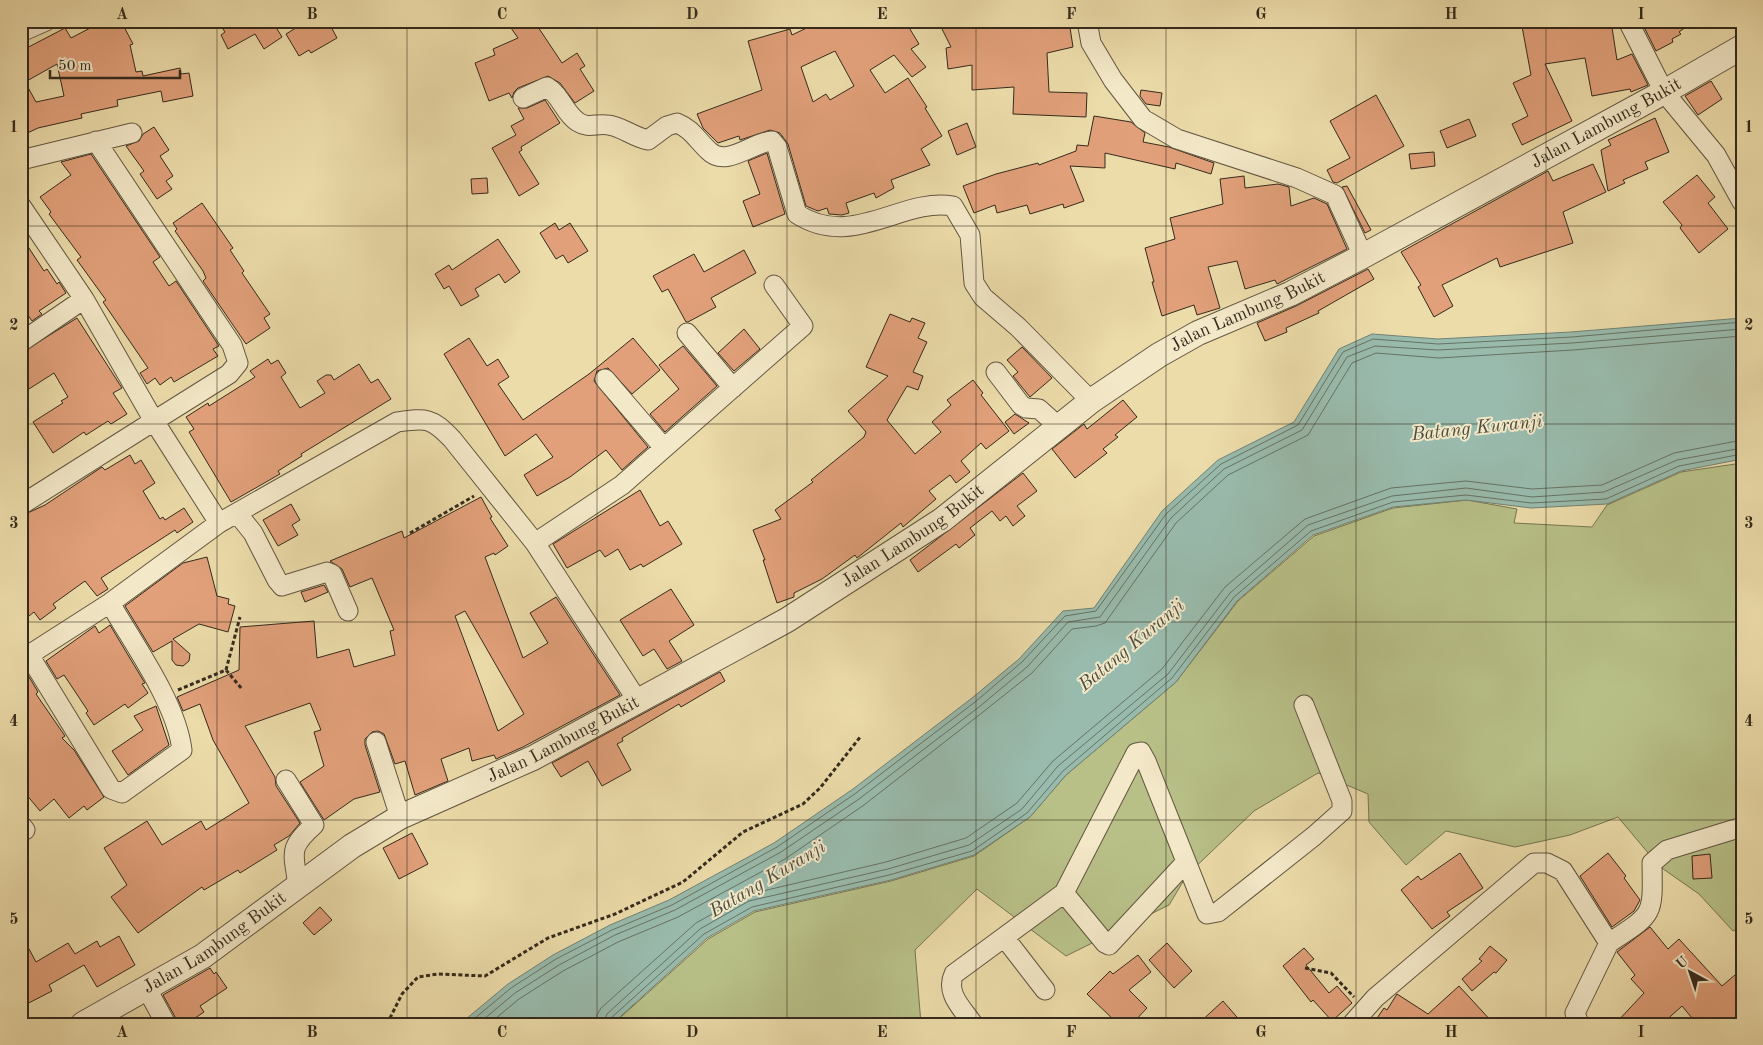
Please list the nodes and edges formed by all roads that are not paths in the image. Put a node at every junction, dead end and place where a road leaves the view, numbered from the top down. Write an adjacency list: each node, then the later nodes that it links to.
1 (46, 21): 4 (street)
2 (1087, 21): 13 (street)
3 (1628, 21): 6 (street)
4 (21, 32)
5 (1742, 47): 6 (street, Jalan Lambung Bukit)
6 (1664, 92): 11 (street); 13 (street, Jalan Lambung Bukit)
7 (523, 98): 21 (street)
8 (132, 133): 9 (street)
9 (96, 141): 10 (street); 22 (street)
10 (21, 160)
11 (1742, 202)
12 (21, 206): 15 (street)
13 (1363, 256): 21 (street, Jalan Lambung Bukit)
14 (774, 286): 20 (street)
15 (84, 299): 17 (street); 22 (street)
16 (687, 333): 20 (street)
17 (21, 342)
18 (996, 372): 23 (street)
19 (604, 379): 24 (street)
20 (732, 388): 24 (street)
21 (1091, 400): 23 (street, Jalan Lambung Bukit)
22 (154, 421): 25 (street); 27 (street)
23 (1058, 426): 32 (street, Jalan Lambung Bukit)
24 (664, 448): 28 (street)
25 (21, 505)
26 (237, 513): 27 (street); 28 (street); 30 (street)
27 (219, 523): 29 (street)
28 (534, 543): 32 (street)
29 (110, 603): 31 (street); 31 (street)
30 (348, 611)
31 (25, 657)
32 (637, 700): 36 (street, Jalan Lambung Bukit)
33 (1304, 705): 38 (street)
34 (376, 742): 36 (street)
35 (286, 780): 39 (street)
36 (400, 817): 39 (street, Jalan Lambung Bukit)
37 (1742, 827): 42 (street)
38 (1186, 862): 40 (street); 40 (street)
39 (298, 886): 43 (street, Jalan Lambung Bukit)
40 (1064, 892): 41 (street)
41 (1004, 937): 44 (street); 49 (street)
42 (1609, 943): 46 (street); 50 (street)
43 (147, 989): 45 (street, Jalan Lambung Bukit); 48 (street)
44 (1045, 990)
45 (114, 1017): 47 (street, Jalan Lambung Bukit)
46 (1358, 1017)
47 (83, 1024)
48 (166, 1024)
49 (973, 1024)
50 (1579, 1024)

